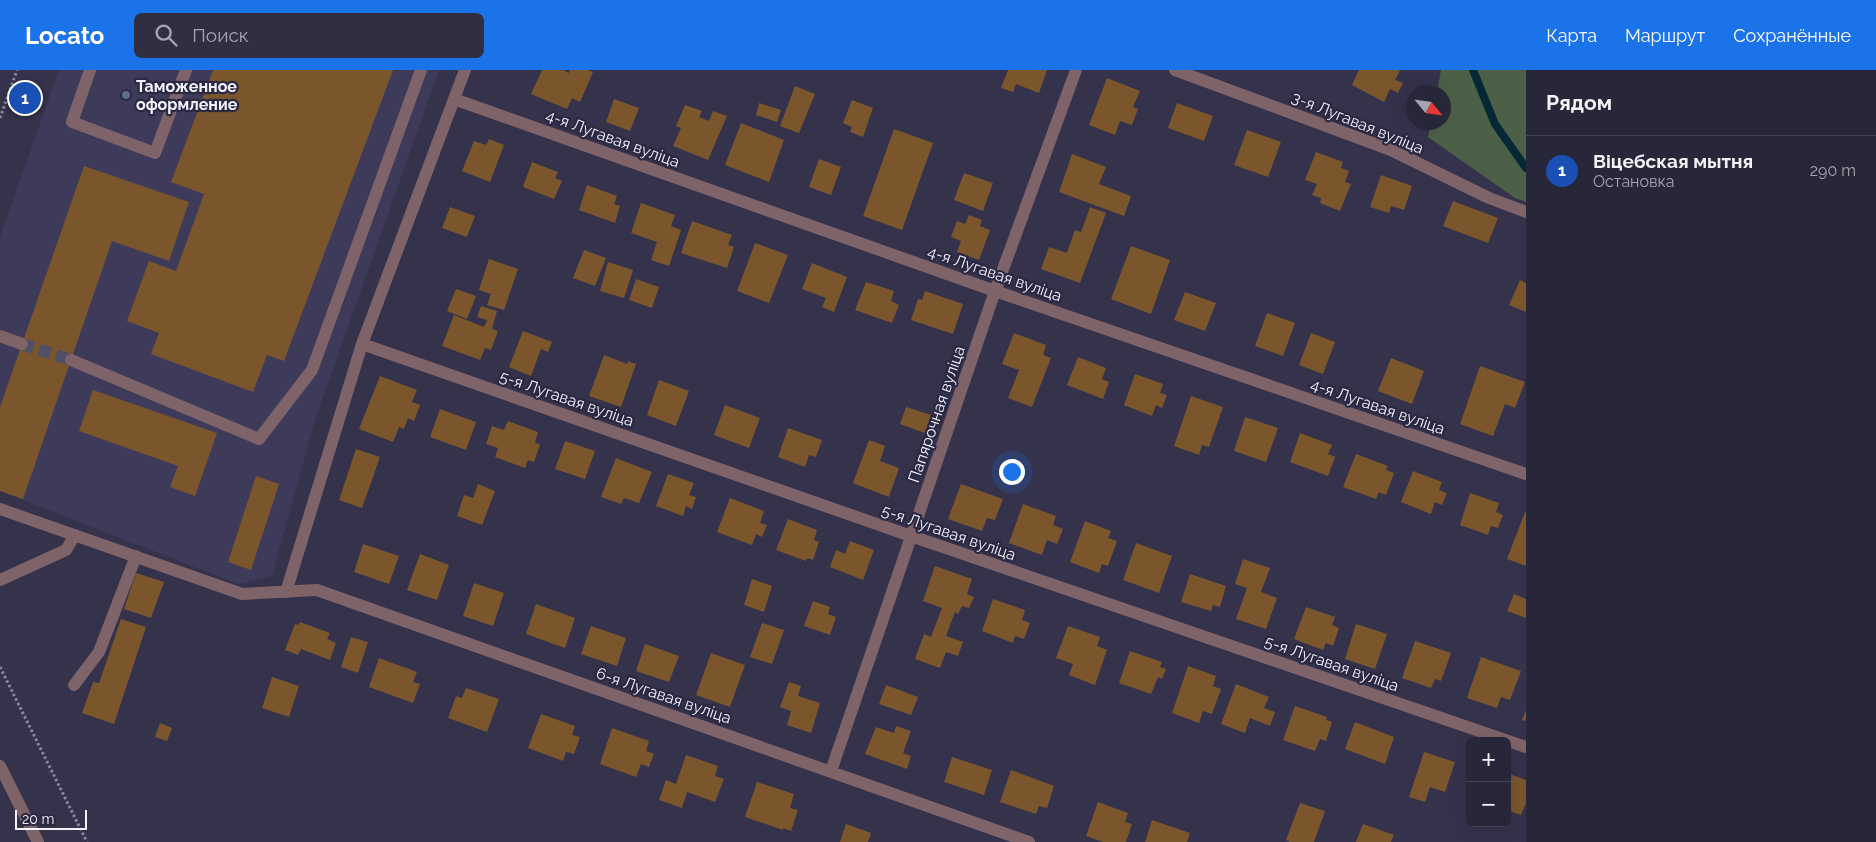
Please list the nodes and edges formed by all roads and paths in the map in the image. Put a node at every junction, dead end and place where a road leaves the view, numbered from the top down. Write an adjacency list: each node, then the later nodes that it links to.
1 (17, 70): 9 (path)
2 (90, 70): 3 (street)
3 (186, 70)
4 (421, 70): 15 (street)
5 (466, 70): 8 (street)
6 (1076, 70): 11 (street, Папярочная вуліца)
7 (1175, 70): 10 (street, 3-я Лугавая вуліца)
8 (454, 99): 11 (street, 4-я Лугавая вуліца); 14 (street)
9 (0, 118)
10 (1526, 212)
11 (995, 291): 16 (street, 4-я Лугавая вуліца); 19 (street, Папярочная вуліца)
12 (0, 336): 13 (street)
13 (22, 344)
14 (362, 344): 19 (street, 5-я Лугавая вуліца); 22 (street)
15 (71, 360)
16 (1526, 474)
17 (0, 509): 18 (street, 6-я Лугавая вуліца)
18 (75, 535): 20 (street, 6-я Лугавая вуліца); 21 (street)
19 (911, 536): 25 (street, 5-я Лугавая вуліца); 27 (street, Папярочная вуліца)
20 (136, 556): 22 (street, 6-я Лугавая вуліца); 24 (street)
21 (0, 580)
22 (286, 592): 27 (street, 6-я Лугавая вуліца)
23 (0, 667): 29 (path)
24 (74, 685)
25 (1526, 747)
26 (0, 766): 28 (street)
27 (831, 771): 30 (street, 6-я Лугавая вуліца)
28 (38, 842)
29 (87, 842)
30 (1028, 842)

